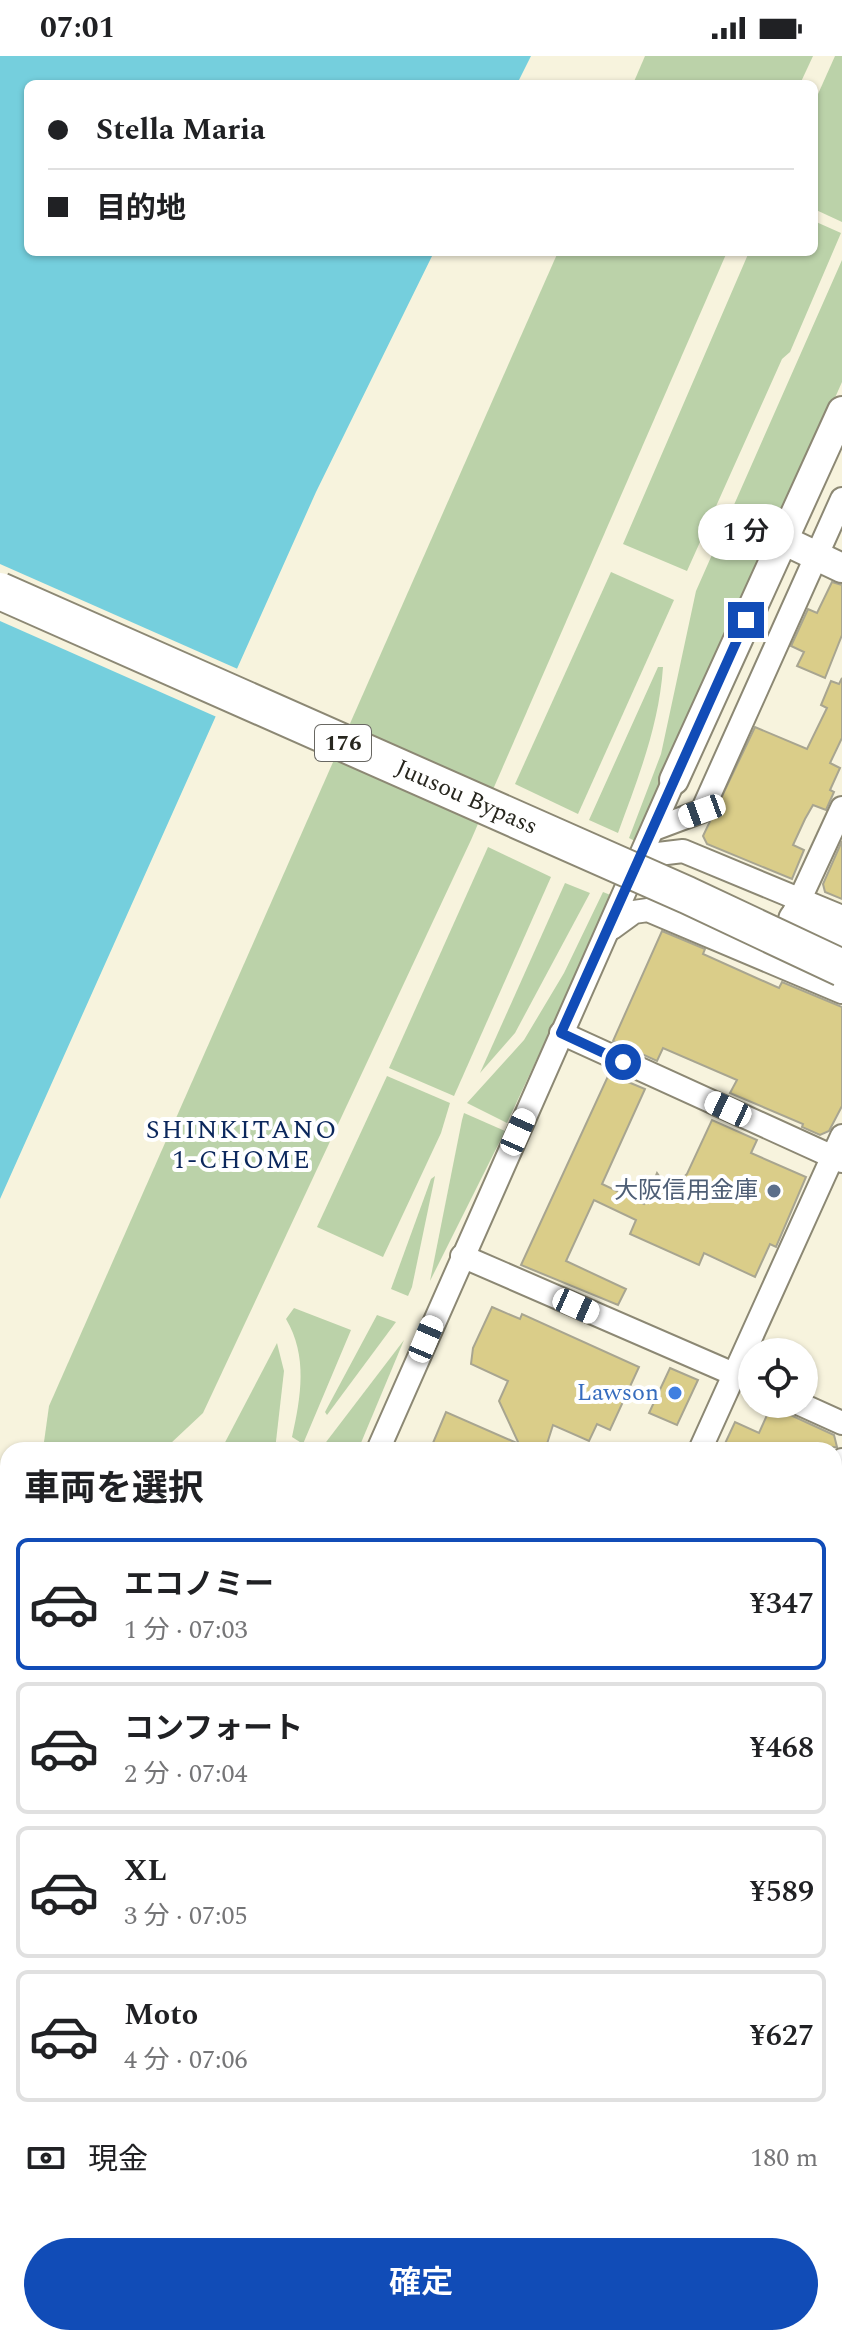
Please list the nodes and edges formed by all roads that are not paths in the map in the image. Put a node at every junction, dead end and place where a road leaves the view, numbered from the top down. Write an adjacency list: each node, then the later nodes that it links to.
1 (842, 411): 3 (street)
2 (842, 499): 4 (street)
3 (783, 540): 4 (street); 7 (street)
4 (816, 556): 5 (street); 9 (street)
5 (842, 568)
6 (0, 591): 11 (highway, Juusou Bypass / 176, bridge)
7 (674, 780): 9 (street)
8 (842, 808): 12 (street)
9 (654, 829): 10 (street)
10 (638, 868): 12 (street); 14 (street)
11 (687, 895): 15 (highway, 176, bridge); 17 (highway, Juusou Bypass / 176, bridge)
12 (799, 900): 13 (street); 16 (street)
13 (842, 917)
14 (609, 931): 16 (street); 19 (street)
15 (842, 938)
16 (771, 962): 18 (street)
17 (842, 968)
18 (842, 992)
19 (561, 1033): 20 (street); 21 (street)
20 (839, 1151): 22 (street)
21 (462, 1256): 23 (street); 27 (street)
22 (760, 1338)
23 (738, 1376)
24 (738, 1386): 28 (street)
25 (818, 1412): 26 (street)
26 (842, 1423)
27 (381, 1442)
28 (705, 1442)

